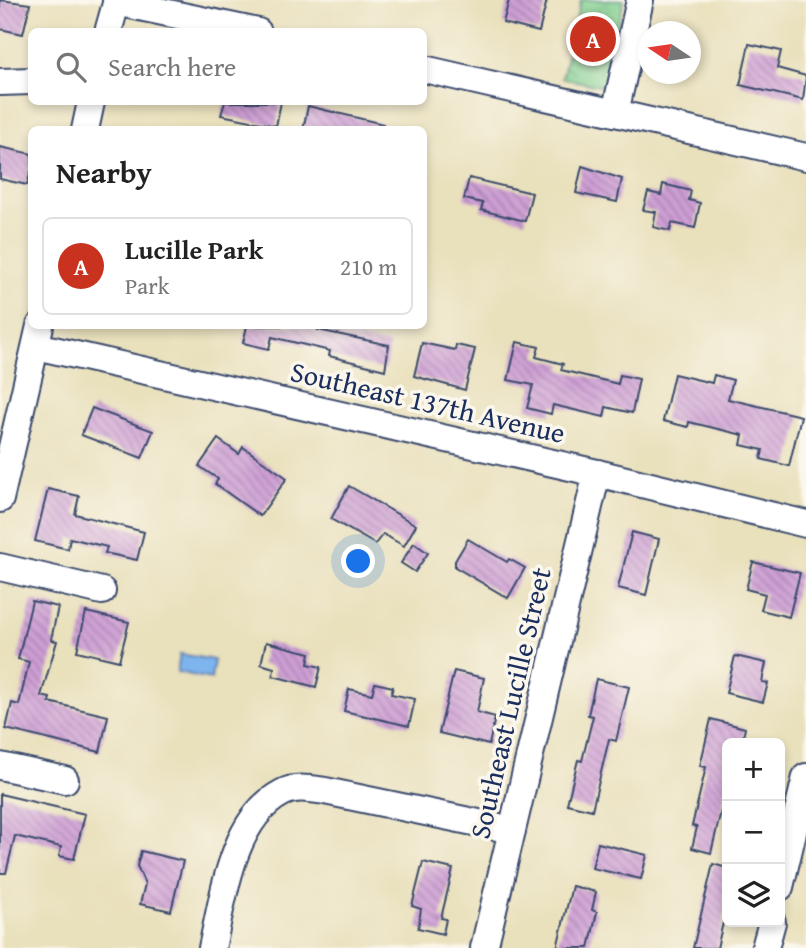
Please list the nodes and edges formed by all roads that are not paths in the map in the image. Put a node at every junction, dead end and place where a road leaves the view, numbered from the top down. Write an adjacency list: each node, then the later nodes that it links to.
1 (640, 0): 9 (street)
2 (116, 1): 3 (street); 4 (street)
3 (109, 28)
4 (240, 28)
5 (427, 70): 9 (street)
6 (28, 81): 7 (street)
7 (0, 82)
8 (90, 105): 10 (street)
9 (615, 113): 11 (street)
10 (86, 126)
11 (806, 157)
12 (38, 335): 13 (street); 14 (street, Southeast 137th Avenue)
13 (5, 453): 15 (street)
14 (597, 473): 16 (street, Southeast 137th Avenue); 22 (street, Southeast Lucille Street)
15 (0, 499)
16 (806, 524)
17 (0, 567): 18 (street)
18 (102, 591)
19 (0, 766): 21 (street)
20 (806, 777): 23 (street)
21 (65, 780)
22 (512, 830): 25 (street); 26 (street, Southeast Lucille Street)
23 (785, 866)
24 (771, 927): 27 (street)
25 (212, 948)
26 (484, 948)
27 (765, 948)

